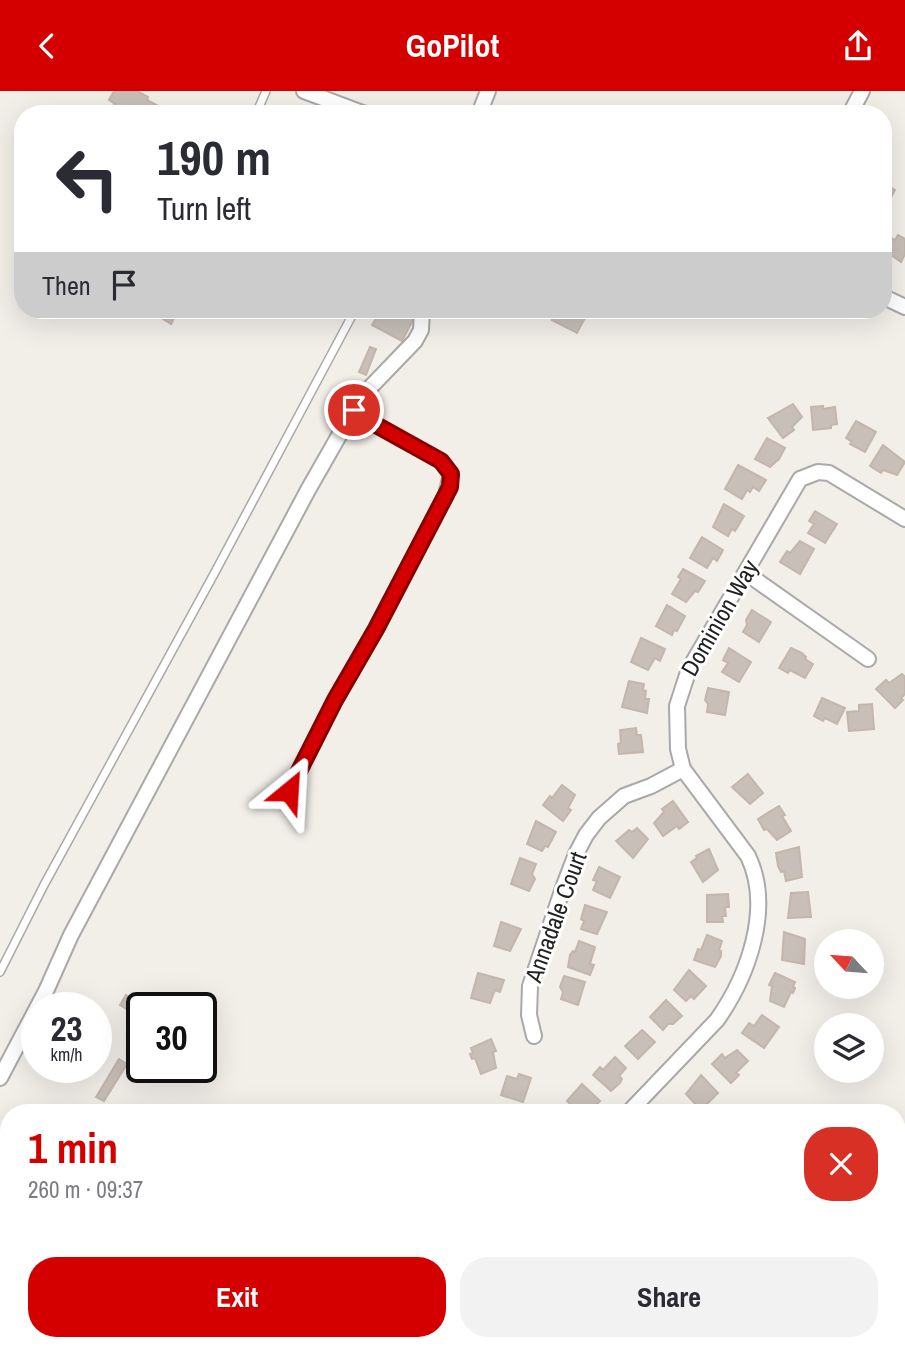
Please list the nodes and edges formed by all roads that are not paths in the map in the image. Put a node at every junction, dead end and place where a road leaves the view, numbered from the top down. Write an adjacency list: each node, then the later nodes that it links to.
1 (304, 91): 2 (street)
2 (341, 105)
3 (350, 319): 11 (lane)
4 (422, 319): 5 (street)
5 (354, 410): 10 (street); 13 (street)
6 (905, 519): 7 (street, Dominion Way)
7 (746, 573): 8 (street); 9 (street, Dominion Way)
8 (868, 659)
9 (683, 769): 12 (street, Annadale Court); 14 (street, Dominion Way)
10 (289, 791)
11 (0, 972)
12 (534, 1036)
13 (0, 1078)
14 (636, 1104)

